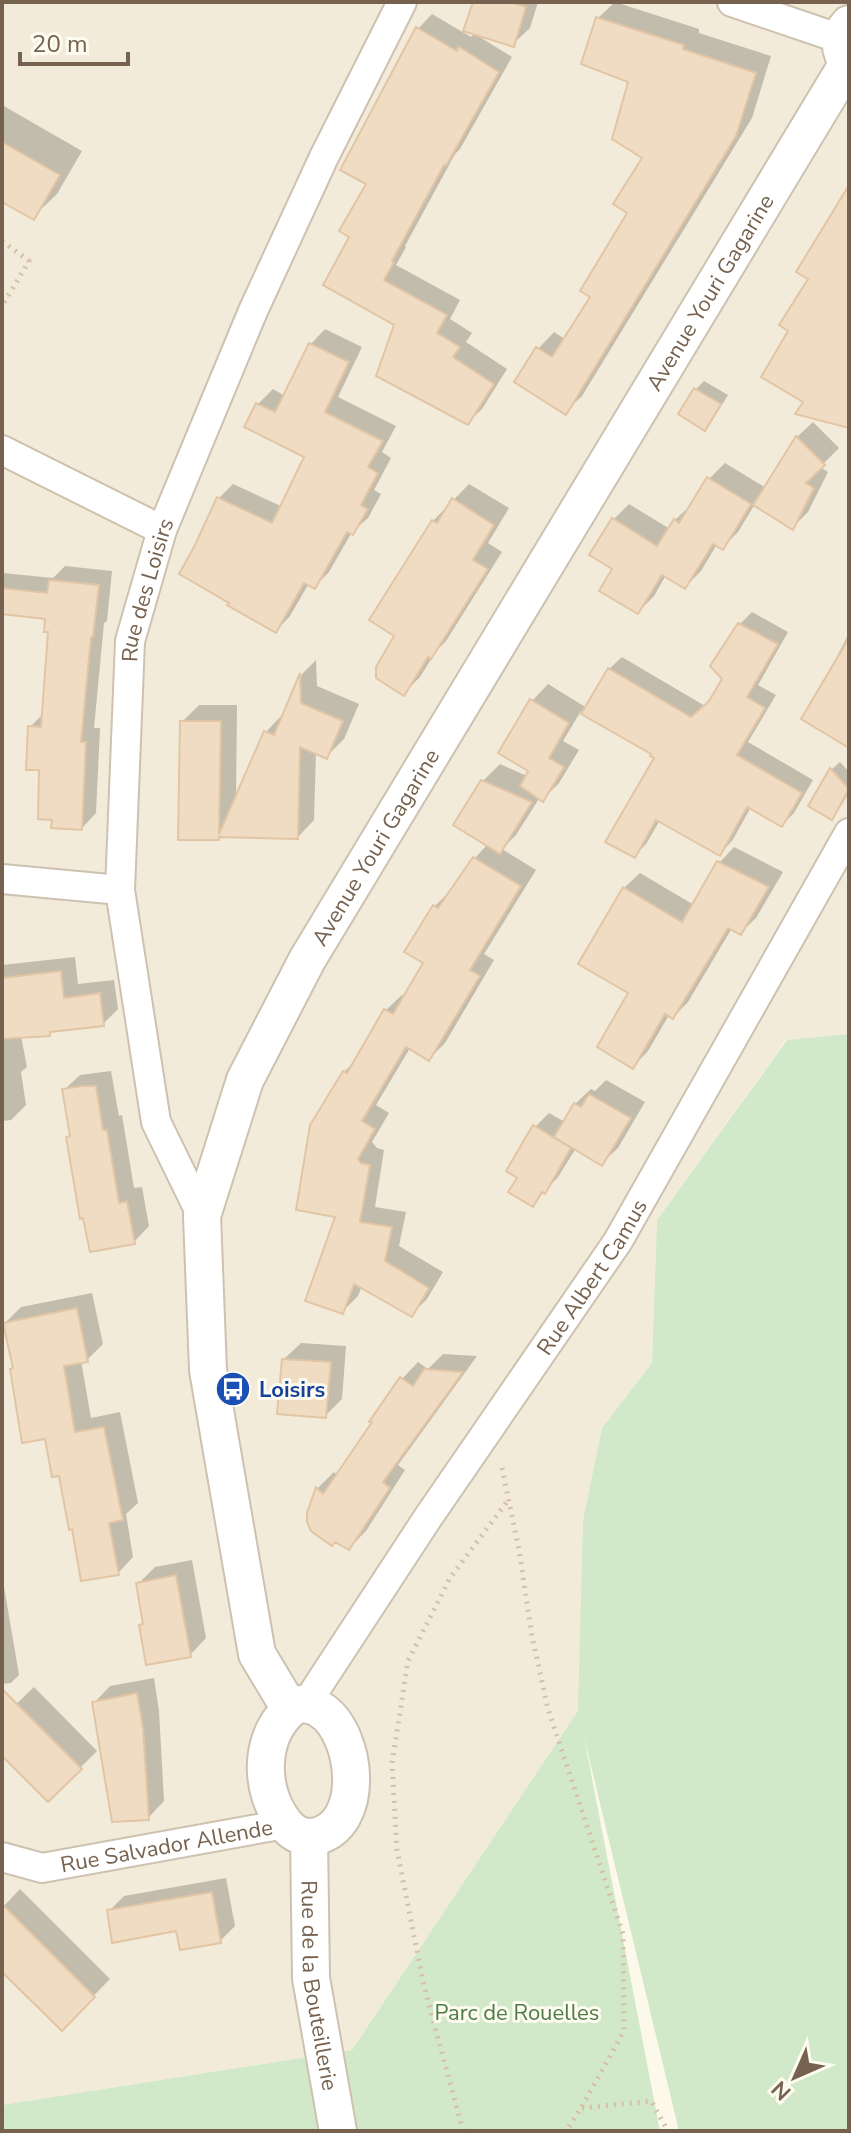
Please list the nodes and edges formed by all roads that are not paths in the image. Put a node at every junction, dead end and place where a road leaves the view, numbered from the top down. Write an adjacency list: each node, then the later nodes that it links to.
1 (402, 2): 5 (street, Rue des Loisirs)
2 (732, 2): 3 (street)
3 (847, 47): 9 (street, Avenue Youri Gagarine)
4 (2, 450): 5 (street)
5 (162, 530): 8 (street, Rue des Loisirs)
6 (849, 833): 10 (street, Rue Albert Camus)
7 (2, 879): 8 (street)
8 (120, 890): 9 (street, Rue des Loisirs)
9 (202, 1216): 10 (street, Avenue Youri Gagarine)
10 (298, 1707): 11 (street); 11 (street)
11 (297, 1831): 12 (street, Rue Salvador Allende); 13 (street, Rue de la Bouteillerie)
12 (2, 1857)
13 (338, 2131)

